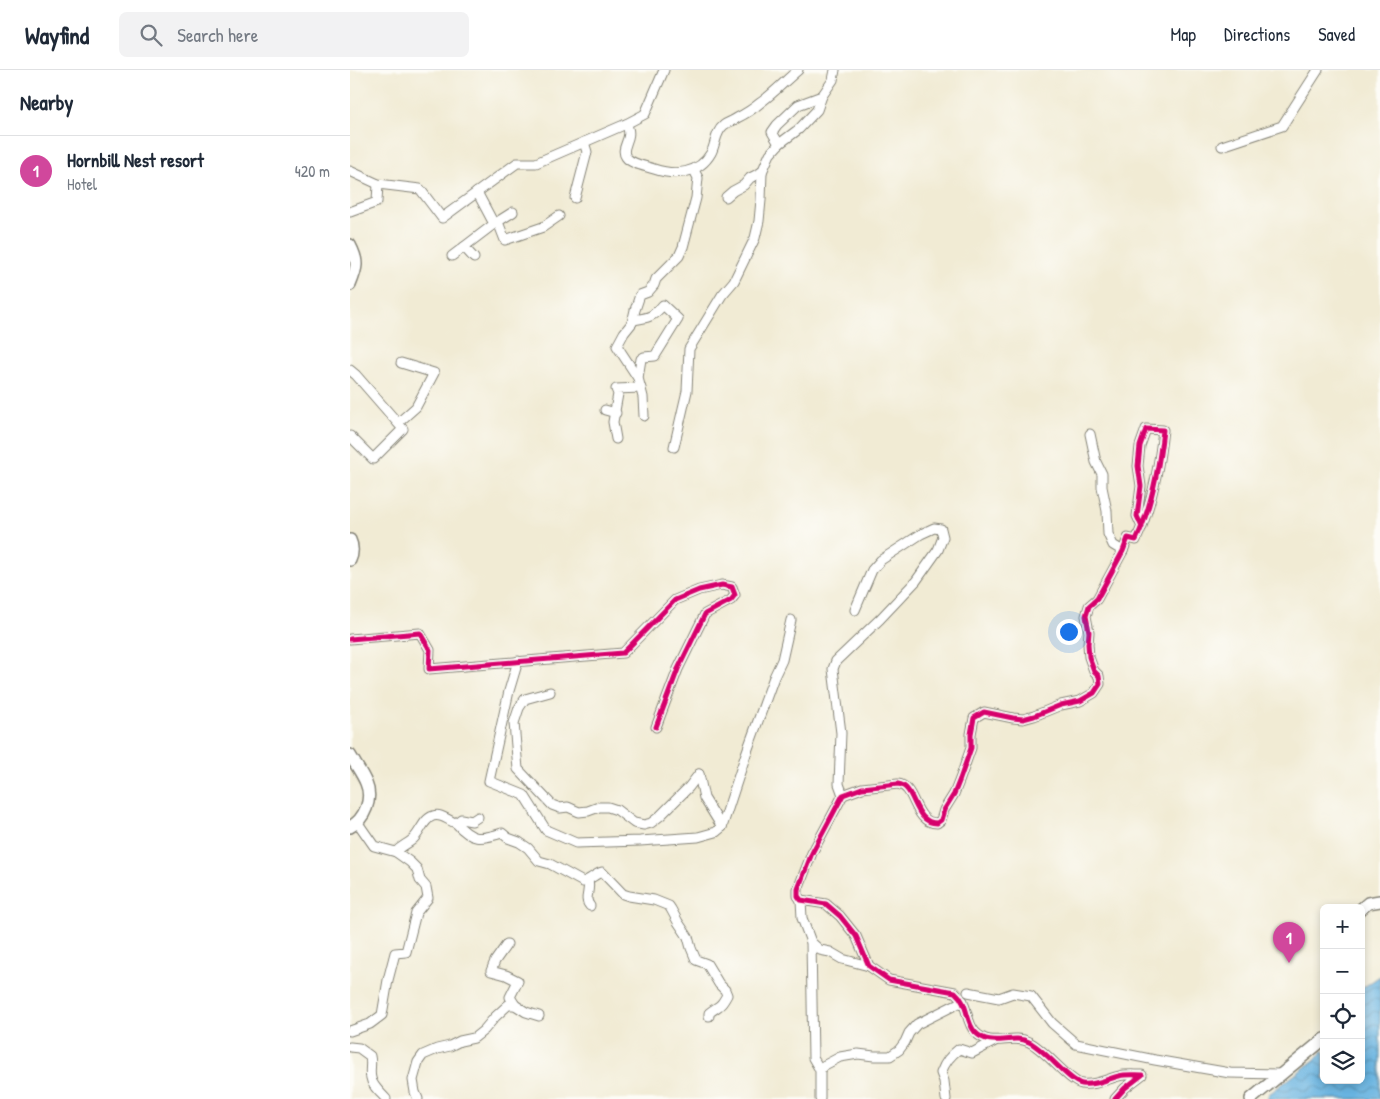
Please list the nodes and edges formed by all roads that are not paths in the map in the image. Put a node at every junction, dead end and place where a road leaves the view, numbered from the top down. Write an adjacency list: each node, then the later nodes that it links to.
1 (664, 70): 6 (street)
2 (798, 70): 10 (street)
3 (835, 70): 5 (street)
4 (1318, 70): 9 (street)
5 (822, 96): 8 (street); 8 (street)
6 (626, 124): 7 (street); 10 (street)
7 (584, 142): 14 (street); 16 (street)
8 (779, 144): 12 (street)
9 (1222, 146)
10 (694, 170): 26 (street)
11 (350, 171): 13 (street)
12 (762, 172): 15 (street); 38 (street)
13 (378, 184): 14 (street); 17 (street)
14 (478, 192): 20 (street)
15 (726, 197)
16 (575, 198)
17 (350, 212)
18 (513, 212): 20 (street)
19 (559, 216): 20 (street)
20 (496, 223): 22 (street)
21 (350, 245): 25 (main road)
22 (464, 247): 23 (street); 24 (street)
23 (452, 256)
24 (474, 258)
25 (350, 285)
26 (633, 320): 29 (street); 29 (street)
27 (401, 363): 34 (street)
28 (350, 370): 34 (street)
29 (638, 378): 30 (street)
30 (641, 388): 32 (street); 33 (street)
31 (605, 410): 32 (street)
32 (616, 413): 37 (street)
33 (644, 416)
34 (398, 424): 36 (street)
35 (1090, 434): 41 (street)
36 (350, 436)
37 (616, 439)
38 (674, 447)
39 (1142, 526): 39 (street); 41 (street)
40 (350, 540): 42 (main road)
41 (1123, 550): 50 (street)
42 (350, 560)
43 (855, 610): 50 (street)
44 (791, 620): 54 (street)
45 (350, 639): 46 (street)
46 (518, 661): 48 (street); 54 (street)
47 (550, 692): 54 (street)
48 (656, 727)
49 (350, 755): 53 (main road)
50 (843, 795): 57 (street)
51 (478, 817): 52 (street)
52 (456, 823): 55 (street); 56 (street)
53 (354, 825): 55 (street)
54 (722, 827)
55 (396, 852): 69 (street)
56 (588, 880): 59 (street); 68 (street)
57 (801, 900): 61 (street); 63 (street)
58 (1380, 902): 60 (main road)
59 (590, 906)
60 (1365, 906)
61 (811, 942): 63 (street); 73 (street)
62 (507, 944): 66 (street)
63 (869, 966): 65 (street)
64 (968, 992): 74 (street)
65 (963, 1001): 70 (street); 73 (street)
66 (515, 1005): 67 (street); 76 (street)
67 (539, 1016)
68 (709, 1016)
69 (350, 1032)
70 (995, 1041): 78 (street); 79 (street)
71 (1320, 1042): 74 (main road)
72 (350, 1047): 75 (street)
73 (820, 1070): 77 (street)
74 (1282, 1074): 80 (main road)
75 (386, 1099)
76 (418, 1099)
77 (820, 1099)
78 (946, 1099)
79 (1115, 1099)
80 (1251, 1099)

